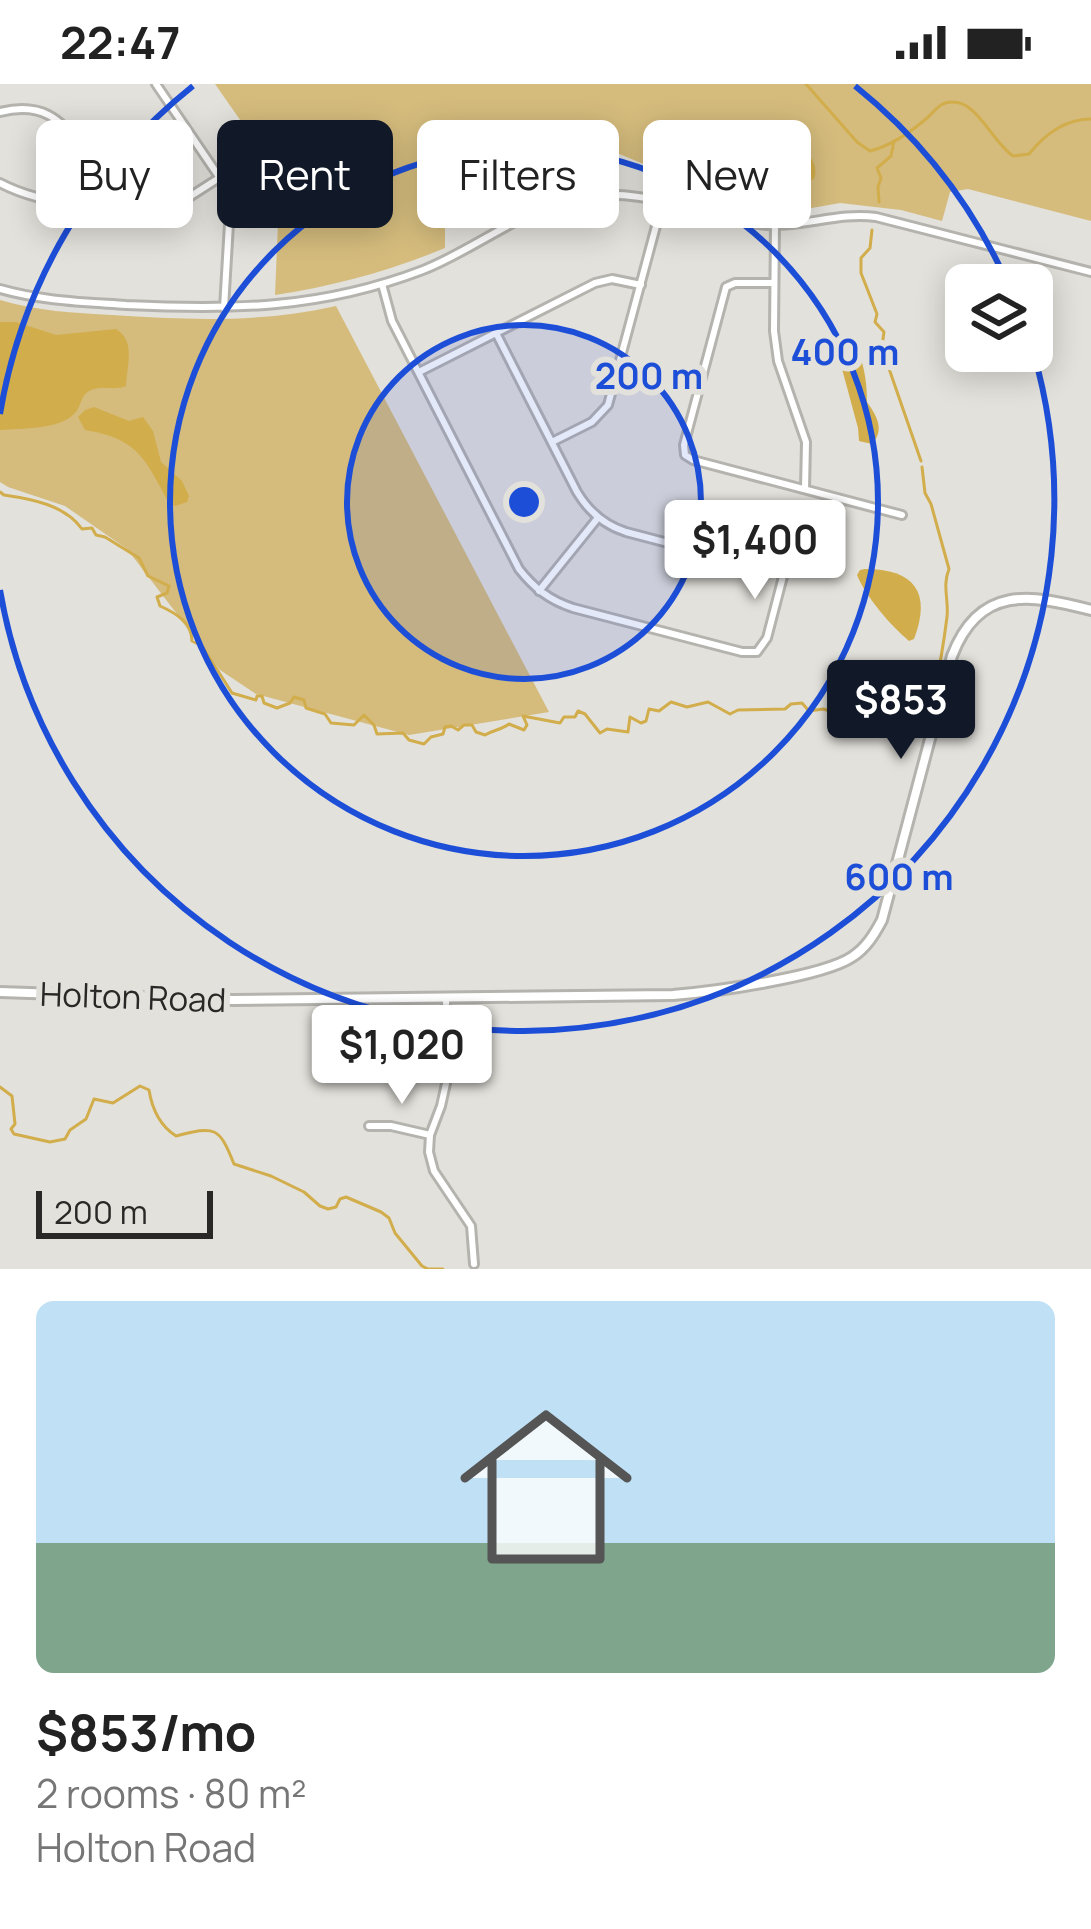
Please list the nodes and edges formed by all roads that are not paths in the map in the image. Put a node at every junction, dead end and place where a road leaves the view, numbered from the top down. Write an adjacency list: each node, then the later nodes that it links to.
1 (156, 84): 4 (street)
2 (0, 112): 3 (street)
3 (56, 120)
4 (217, 175)
5 (0, 183): 7 (street)
6 (643, 197): 13 (street)
7 (36, 198)
8 (811, 220): 12 (street)
9 (229, 228): 17 (street)
10 (656, 228): 15 (street)
11 (775, 228): 14 (street)
12 (1091, 272)
13 (382, 284): 17 (street); 19 (street)
14 (774, 284): 21 (street); 21 (street)
15 (641, 285): 18 (street); 20 (street)
16 (0, 289): 17 (street)
17 (224, 308)
18 (496, 333): 19 (street); 20 (street)
19 (419, 372): 26 (street)
20 (552, 442): 23 (street)
21 (805, 489): 22 (street)
22 (902, 515)
23 (598, 518): 25 (street); 26 (street)
24 (793, 538): 25 (street)
25 (783, 573): 26 (street)
26 (539, 591)
27 (1091, 610): 29 (street, Holton Road)
28 (0, 992): 29 (street, Holton Road)
29 (446, 999): 31 (street)
30 (369, 1126): 31 (street)
31 (430, 1135): 32 (street)
32 (474, 1264)

